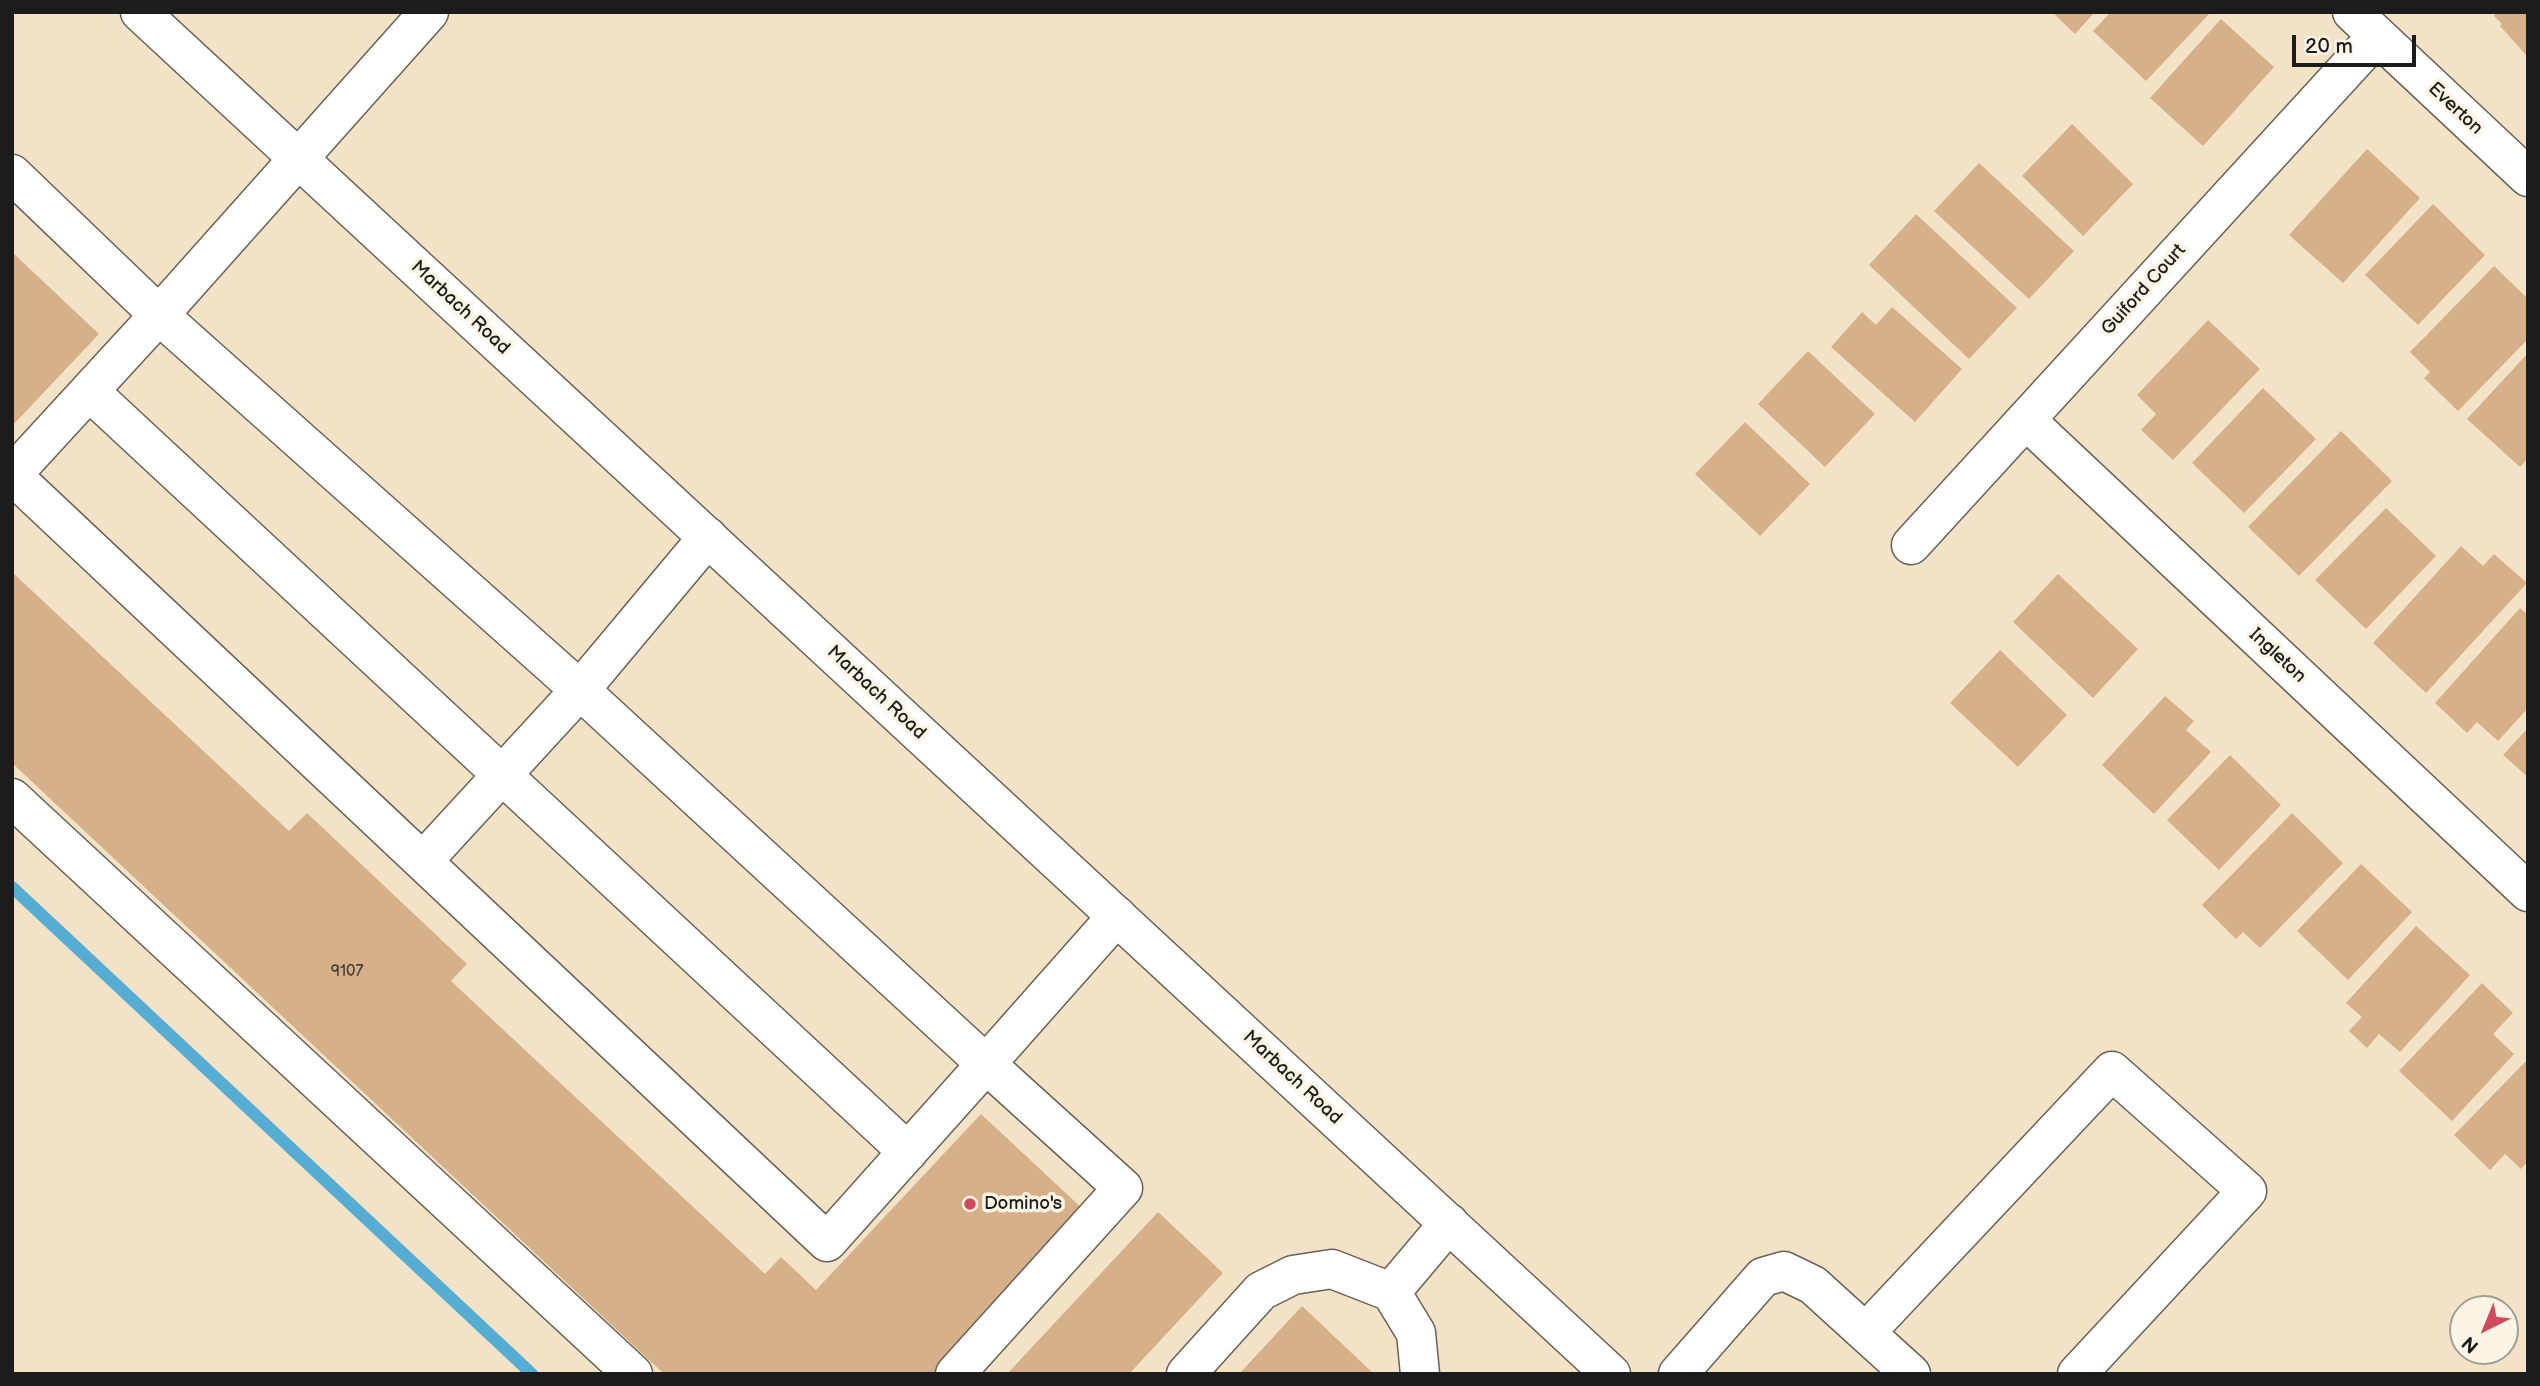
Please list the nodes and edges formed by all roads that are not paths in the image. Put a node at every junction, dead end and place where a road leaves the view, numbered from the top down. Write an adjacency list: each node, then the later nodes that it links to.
1 (140, 12): 4 (main road, Marbach Road)
2 (411, 18): 4 (main road)
3 (2365, 24): 6 (main road, Everton); 9 (main road, Guiford Court)
4 (299, 160): 7 (main road); 10 (main road, Marbach Road)
5 (12, 174): 7 (main road)
6 (2528, 177)
7 (159, 315): 8 (main road); 12 (main road)
8 (89, 391): 13 (main road); 15 (main road)
9 (2026, 420): 11 (main road, Guiford Court); 16 (main road, Ingleton)
10 (708, 537): 12 (main road); 17 (main road, Marbach Road)
11 (1911, 545)
12 (580, 690): 13 (main road); 18 (main road)
13 (502, 775): 15 (main road); 19 (main road)
14 (12, 798): 23 (main road)
15 (423, 861): 19 (main road)
16 (2528, 891)
17 (1117, 916): 18 (main road); 20 (main road, Marbach Road)
18 (986, 1064): 19 (main road); 24 (main road)
19 (908, 1152)
20 (1449, 1223): 21 (main road); 27 (main road, Marbach Road)
21 (1391, 1292): 25 (main road); 26 (main road)
22 (1867, 1331): 28 (main road); 29 (main road); 30 (main road)
23 (633, 1374)
24 (955, 1374)
25 (1186, 1374)
26 (1420, 1374)
27 (1611, 1374)
28 (1678, 1374)
29 (1912, 1374)
30 (2077, 1374)

